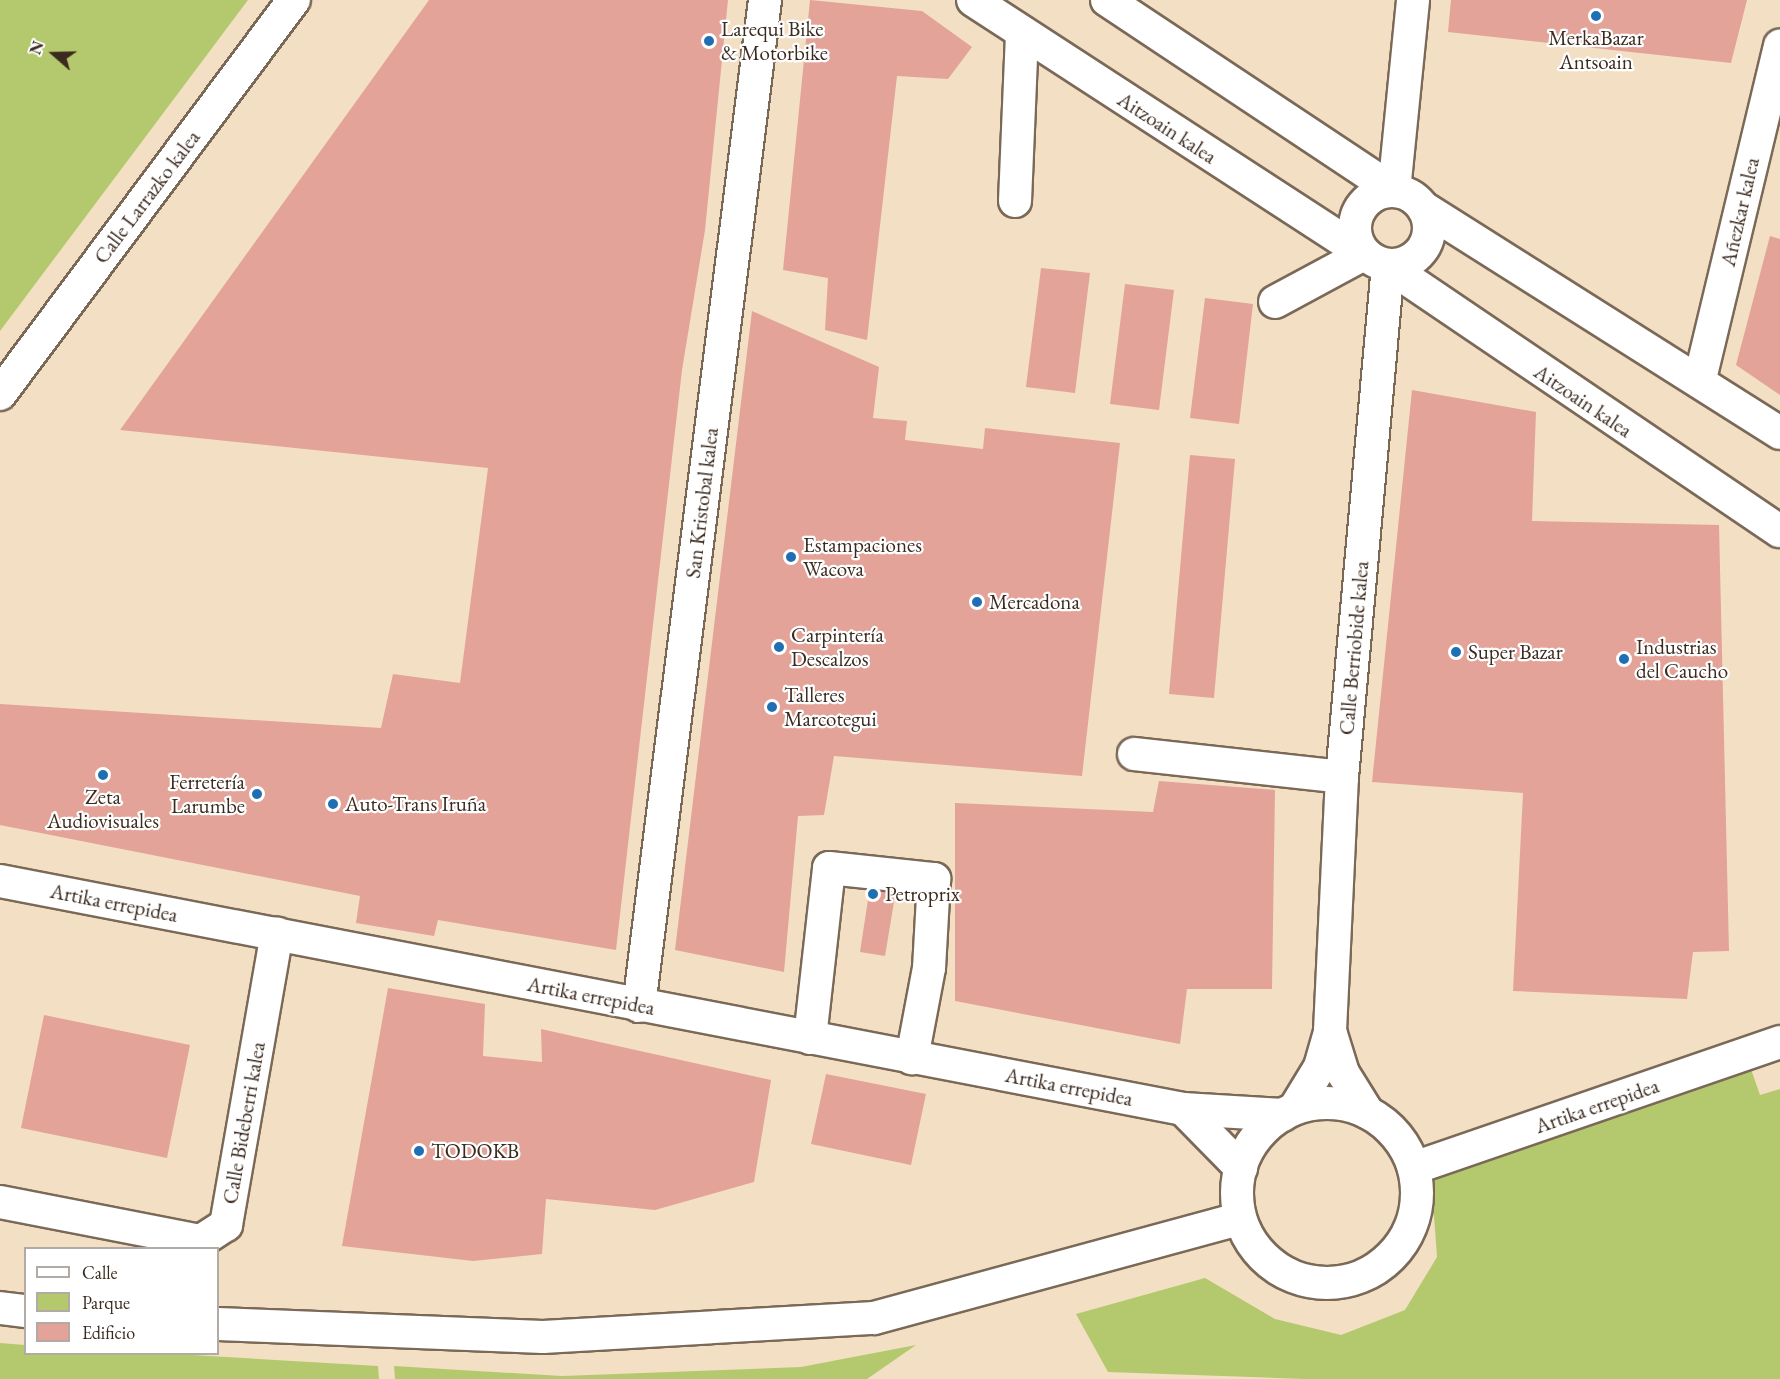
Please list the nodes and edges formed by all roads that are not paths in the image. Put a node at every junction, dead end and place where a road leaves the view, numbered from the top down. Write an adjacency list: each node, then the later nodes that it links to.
1 (294, 0): 14 (street, Calle Larrazko kalea)
2 (765, 0): 21 (street, San Kristobal kalea)
3 (973, 0): 6 (street, Aitzoain kalea)
4 (1107, 0): 8 (street)
5 (1413, 0): 8 (street)
6 (1022, 32): 9 (street); 11 (street, Aitzoain kalea)
7 (1780, 45): 13 (street, Añezkar kalea)
8 (1394, 190): 10 (street); 11 (street)
9 (1015, 201)
10 (1424, 208): 11 (street); 13 (street)
11 (1376, 260): 12 (street); 16 (street, Aitzoain kalea); 18 (street, Calle Berriobide kalea)
12 (1275, 302)
13 (1700, 380): 15 (street)
14 (0, 394)
15 (1780, 433)
16 (1780, 531)
17 (1134, 754): 18 (street)
18 (1342, 777): 22 (street, Calle Berriobide kalea)
19 (0, 881): 20 (street, Artika errepidea)
20 (277, 933): 21 (street, Artika errepidea); 31 (street, Calle Bideberri kalea)
21 (639, 1006): 23 (street, Artika errepidea)
22 (1330, 1031): 27 (street, Calle Berriobide kalea); 28 (street, Calle Berriobide kalea)
23 (810, 1038): 25 (street, Artika errepidea); 25 (street)
24 (1780, 1042): 30 (street, Artika errepidea)
25 (912, 1058): 26 (street, Artika errepidea)
26 (1183, 1109): 27 (street, Artika errepidea); 29 (street)
27 (1289, 1112): 28 (street); 29 (street)
28 (1368, 1113): 30 (street)
29 (1240, 1168): 32 (street)
30 (1414, 1168): 32 (street)
31 (0, 1202)
32 (1239, 1219): 35 (street)
33 (0, 1308): 34 (street)
34 (24, 1311)
35 (219, 1324)

